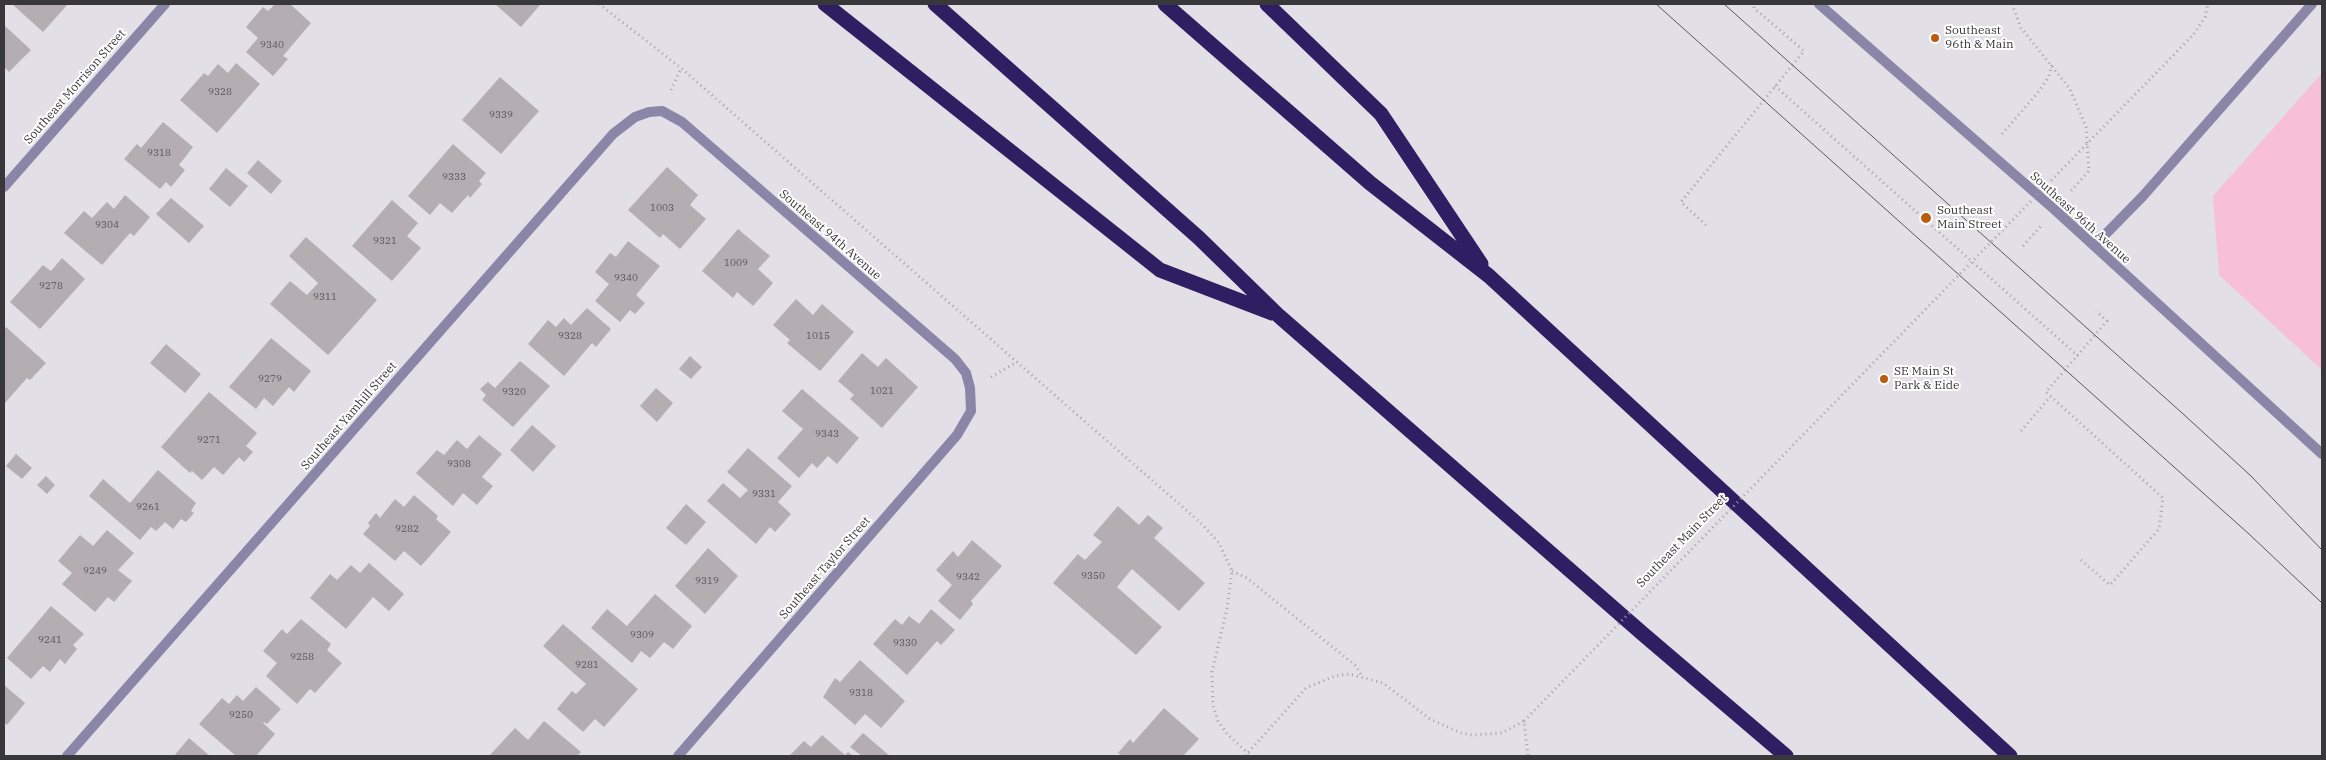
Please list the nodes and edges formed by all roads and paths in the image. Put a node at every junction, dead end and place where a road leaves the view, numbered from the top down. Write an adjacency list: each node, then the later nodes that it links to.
1 (165, 4): 16 (street, Southeast Morrison Street)
2 (825, 4): 21 (highway)
3 (935, 4): 21 (highway)
4 (1166, 4): 19 (highway)
5 (1267, 4): 19 (highway)
6 (1754, 4): 12 (path)
7 (1819, 4): 14 (street, Southeast 96th Avenue)
8 (2012, 4): 11 (path)
9 (2208, 4): 30 (path, Southeast Main Street, bridge)
10 (2312, 4): 18 (street)
11 (2052, 65): 14 (path); 15 (path)
12 (1775, 86): 17 (path); 22 (path)
13 (662, 111): 23 (street, Southeast 94th Avenue); 32 (street, Southeast Yamhill Street)
14 (1987, 151): 18 (street, Southeast 96th Avenue)
15 (2089, 171)
16 (4, 187)
17 (1706, 225)
18 (2094, 246): 26 (street, Southeast 96th Avenue)
19 (1489, 276): 36 (highway)
20 (2096, 311): 22 (path)
21 (1279, 316): 35 (highway)
22 (2078, 356): 24 (path)
23 (970, 388): 33 (street, Southeast Taylor Street)
24 (2050, 396): 25 (path); 27 (path)
25 (2021, 430)
26 (2322, 454)
27 (2081, 560)
28 (1232, 571): 29 (path)
29 (1362, 676): 30 (path, Southeast Main Street); 31 (path, Southeast Main Street)
30 (1524, 721): 34 (path)
31 (1246, 755)
32 (67, 756)
33 (678, 756)
34 (1528, 756)
35 (1786, 756)
36 (2010, 756)

